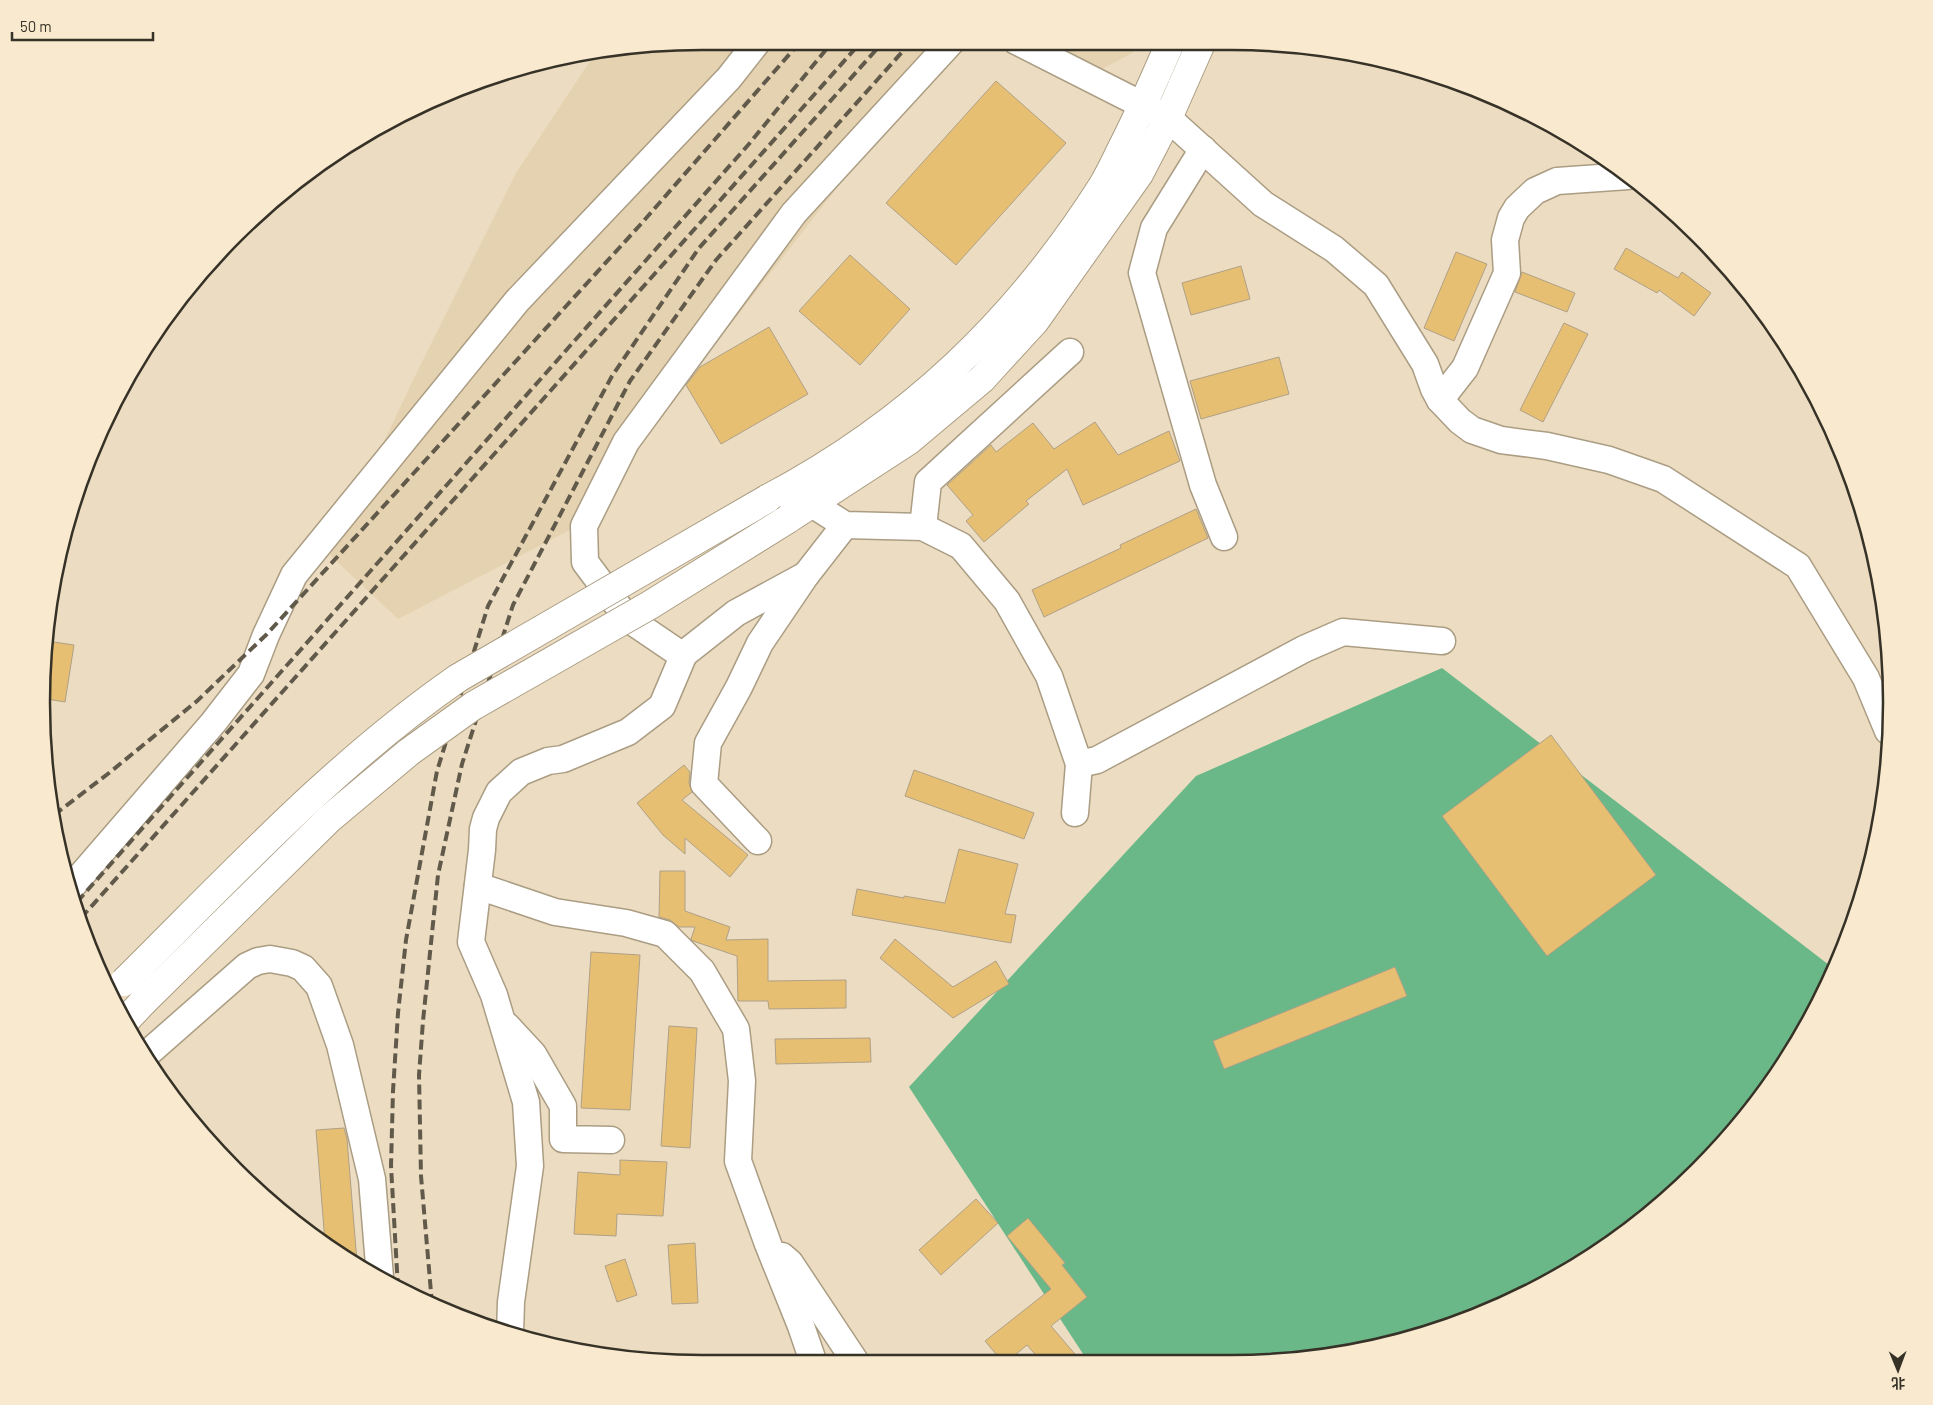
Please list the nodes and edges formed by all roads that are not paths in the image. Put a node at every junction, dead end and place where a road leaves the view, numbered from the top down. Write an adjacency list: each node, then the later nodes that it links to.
1 (751, 50): 23 (street)
2 (944, 50): 18 (street)
3 (1034, 50): 6 (street)
4 (1167, 50): 6 (main road)
5 (1198, 50): 7 (main road)
6 (1144, 105): 7 (street); 25 (main road, bridge)
7 (1168, 118): 8 (street); 12 (main road)
8 (1203, 149): 11 (street); 15 (street)
9 (1617, 177): 11 (street)
10 (1070, 352): 14 (street)
11 (1440, 400): 19 (street)
12 (812, 504): 13 (street); 26 (main road, bridge)
13 (845, 525): 14 (street); 16 (street)
14 (923, 527): 20 (street)
15 (1224, 537)
16 (806, 575): 18 (street); 22 (street)
17 (1442, 641): 20 (street)
18 (683, 656): 24 (street)
19 (1883, 718)
20 (1079, 764): 21 (street)
21 (1075, 813)
22 (758, 841)
23 (76, 882)
24 (478, 886): 27 (street); 31 (street)
25 (118, 987)
26 (136, 1010)
27 (501, 1020): 29 (street); 34 (street)
28 (151, 1051): 30 (street)
29 (611, 1140)
30 (365, 1149): 32 (street); 33 (street)
31 (768, 1244): 35 (street); 36 (street)
32 (363, 1259)
33 (379, 1270)
34 (510, 1325)
35 (811, 1355)
36 (851, 1355)

